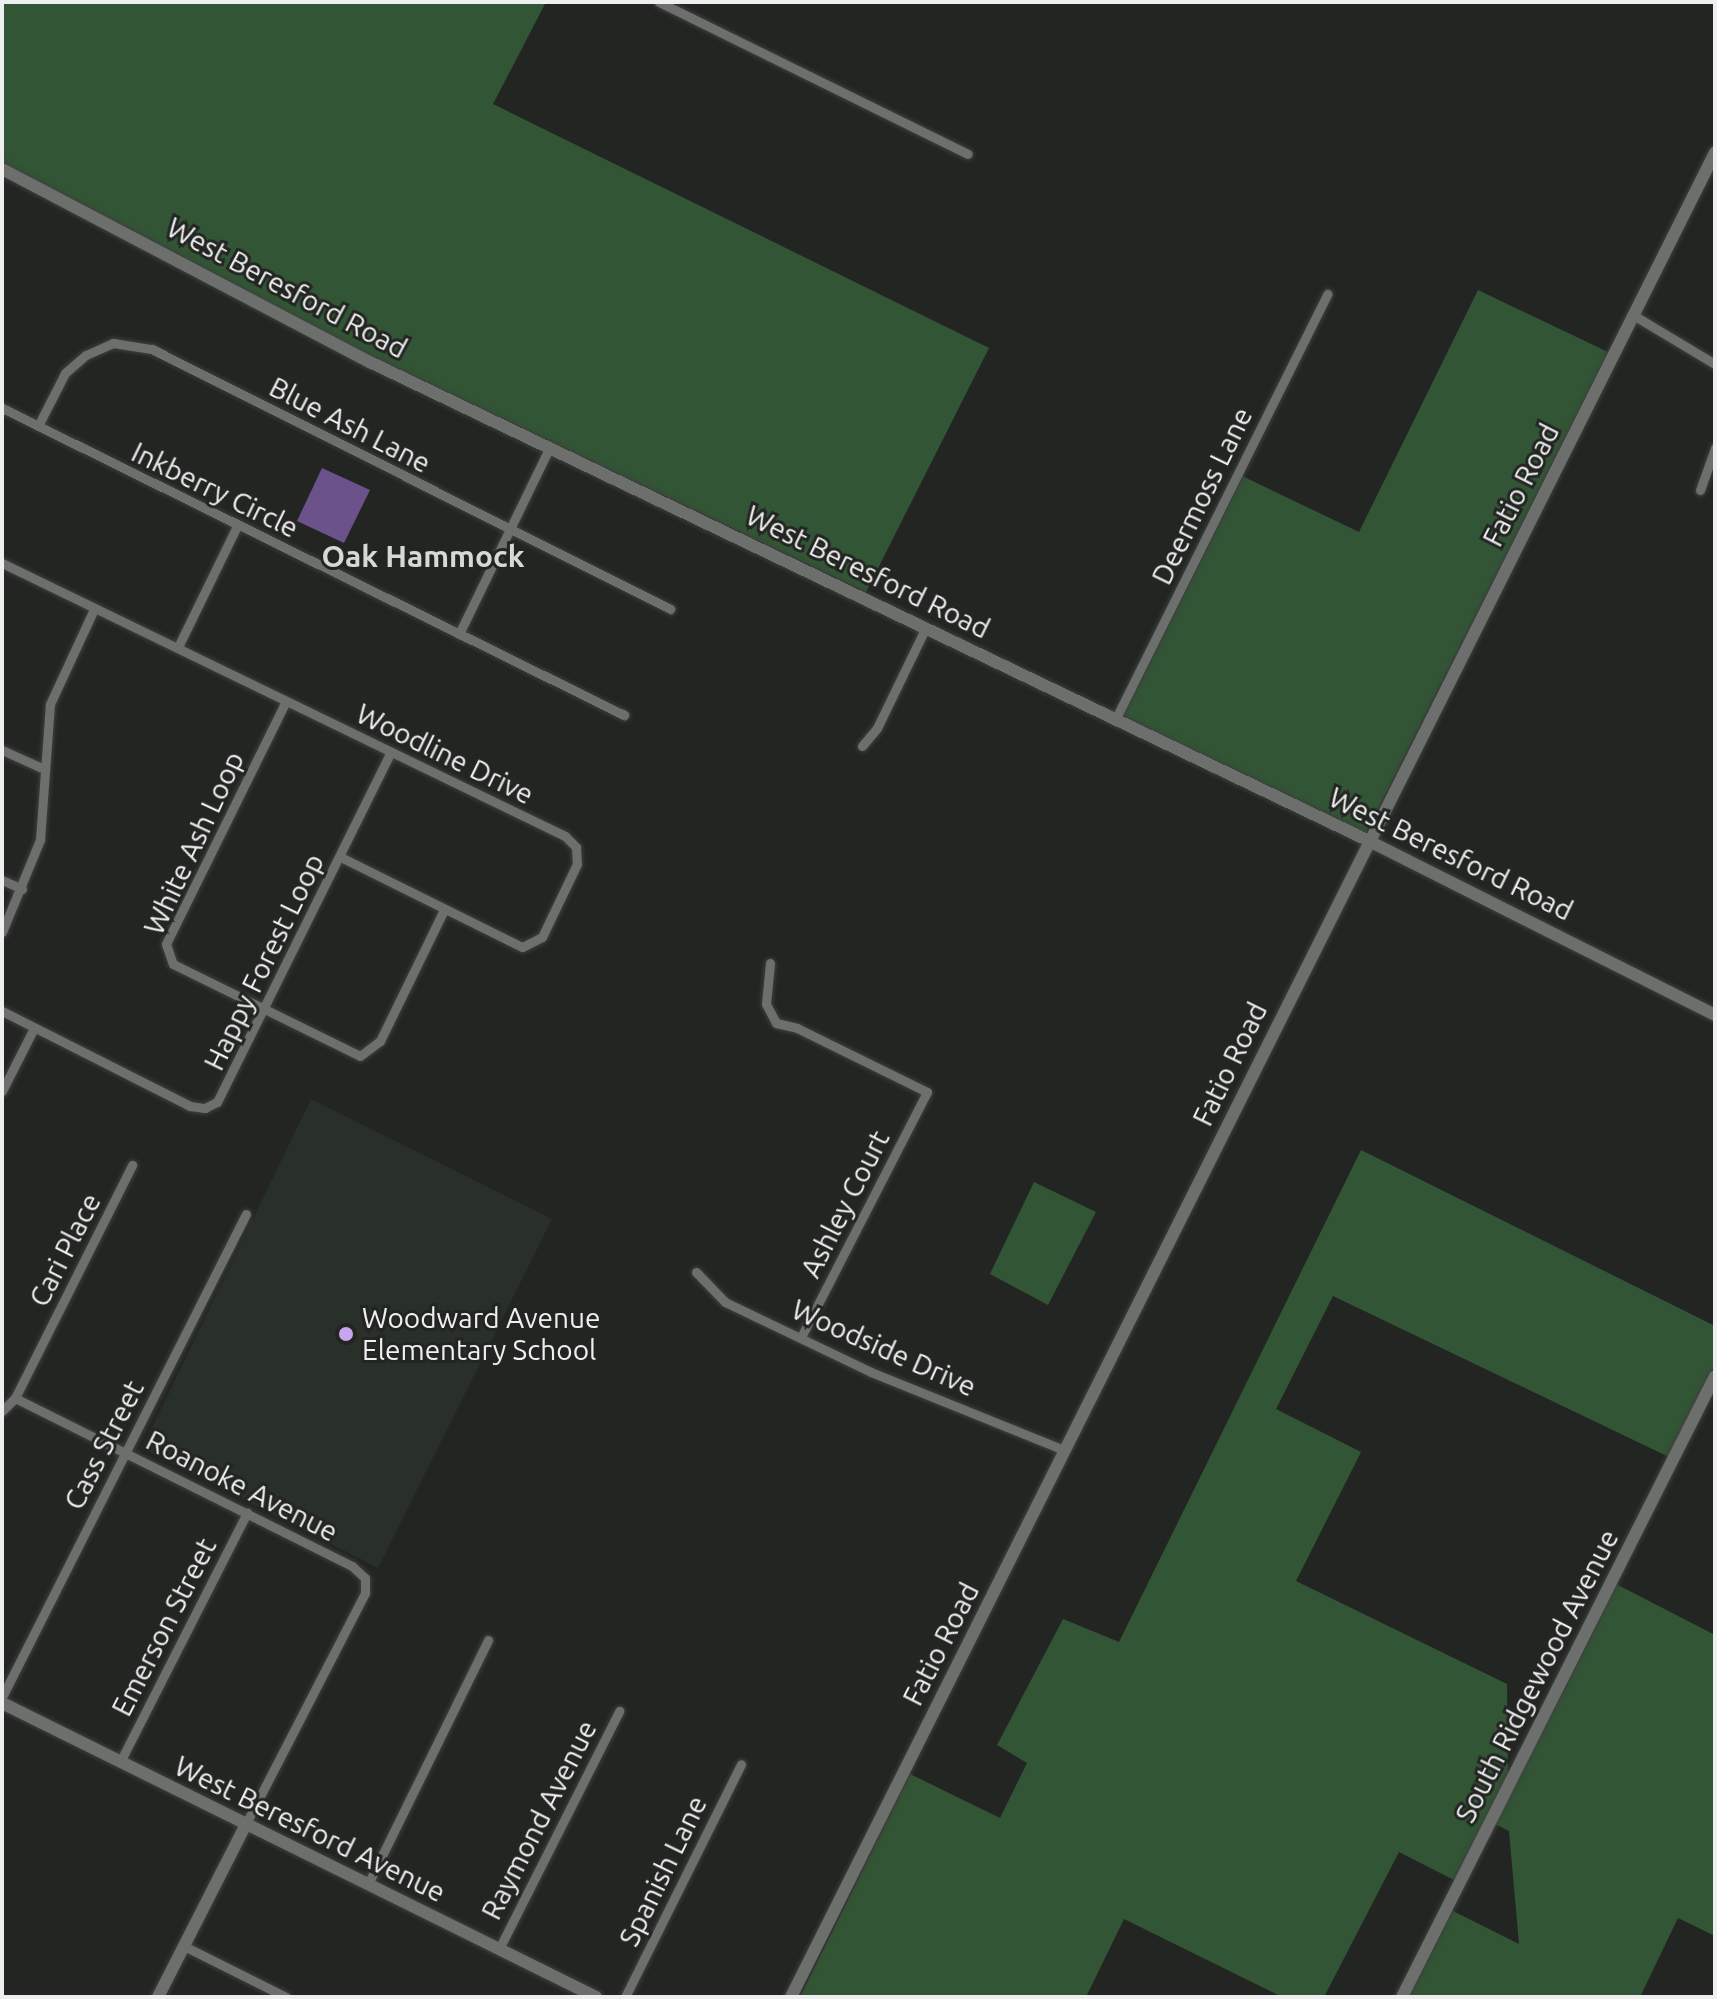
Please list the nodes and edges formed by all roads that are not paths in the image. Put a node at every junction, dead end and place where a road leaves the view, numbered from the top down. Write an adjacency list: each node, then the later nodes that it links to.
1 (659, 2): 3 (street)
2 (1715, 153): 6 (street, Fatio Road)
3 (968, 154)
4 (2, 169): 11 (street, West Beresford Road)
5 (1327, 294): 24 (street, Deermoss Lane)
6 (1633, 315): 7 (street); 29 (street, Fatio Road)
7 (1710, 355): 8 (street)
8 (1715, 364)
9 (2, 408): 10 (street, Inkberry Circle)
10 (38, 426): 14 (street, Inkberry Circle); 15 (street, Blue Ash Lane)
11 (550, 447): 15 (street); 19 (street, West Beresford Road)
12 (1715, 448): 13 (street)
13 (1700, 490)
14 (237, 526): 20 (street, Inkberry Circle); 21 (street)
15 (511, 529): 18 (street, Blue Ash Lane); 20 (street)
16 (2, 563): 17 (street, Woodline Drive)
17 (94, 609): 21 (street, Woodline Drive); 28 (street)
18 (670, 609)
19 (926, 627): 24 (street, West Beresford Road); 25 (street)
20 (459, 634): 23 (street, Inkberry Circle)
21 (178, 647): 22 (street, Woodline Drive)
22 (286, 701): 27 (street, Woodline Drive); 36 (street, White Ash Loop)
23 (624, 715)
24 (1116, 718): 29 (street, West Beresford Road)
25 (862, 746)
26 (2, 750): 28 (street)
27 (390, 753): 30 (street, Happy Forest Loop); 33 (street, Woodline Drive)
28 (42, 768): 32 (street)
29 (1367, 840): 38 (street, West Beresford Road); 48 (street, Fatio Road)
30 (341, 857): 33 (street, Woodline Drive); 36 (street, Happy Forest Loop)
31 (2, 880): 32 (street)
32 (22, 889): 34 (street)
33 (444, 910): 36 (street, White Ash Loop)
34 (2, 932)
35 (770, 963): 44 (street, Ashley Court)
36 (264, 1009): 39 (street, Happy Forest Loop)
37 (2, 1011): 39 (street, Happy Forest Loop)
38 (1715, 1015)
39 (34, 1028): 40 (street)
40 (2, 1091)
41 (132, 1165): 46 (street, Cari Place)
42 (246, 1214): 49 (street, Cass Street)
43 (696, 1272): 44 (street, Woodside Drive)
44 (802, 1335): 48 (street, Woodside Drive)
45 (1715, 1376): 66 (street, South Ridgewood Avenue)
46 (15, 1398): 47 (street); 49 (street, Roanoke Avenue)
47 (2, 1411)
48 (1064, 1450): 65 (street, Fatio Road)
49 (125, 1453): 50 (street, Roanoke Avenue); 52 (street, Cass Street)
50 (247, 1513): 55 (street, Emerson Street); 57 (street, Roanoke Avenue)
51 (488, 1640): 58 (street)
52 (2, 1697)
53 (2, 1703): 55 (street, West Beresford Avenue)
54 (619, 1711): 60 (street, Raymond Avenue)
55 (120, 1762): 57 (street, West Beresford Avenue)
56 (741, 1764): 64 (street, Spanish Lane)
57 (246, 1824): 58 (street, West Beresford Avenue); 59 (street)
58 (368, 1884): 60 (street, West Beresford Avenue)
59 (184, 1946): 61 (street); 62 (street)
60 (499, 1949): 63 (street, West Beresford Avenue)
61 (158, 1997)
62 (286, 1997)
63 (596, 1997)
64 (625, 1997)
65 (791, 1997)
66 (1402, 1997)

